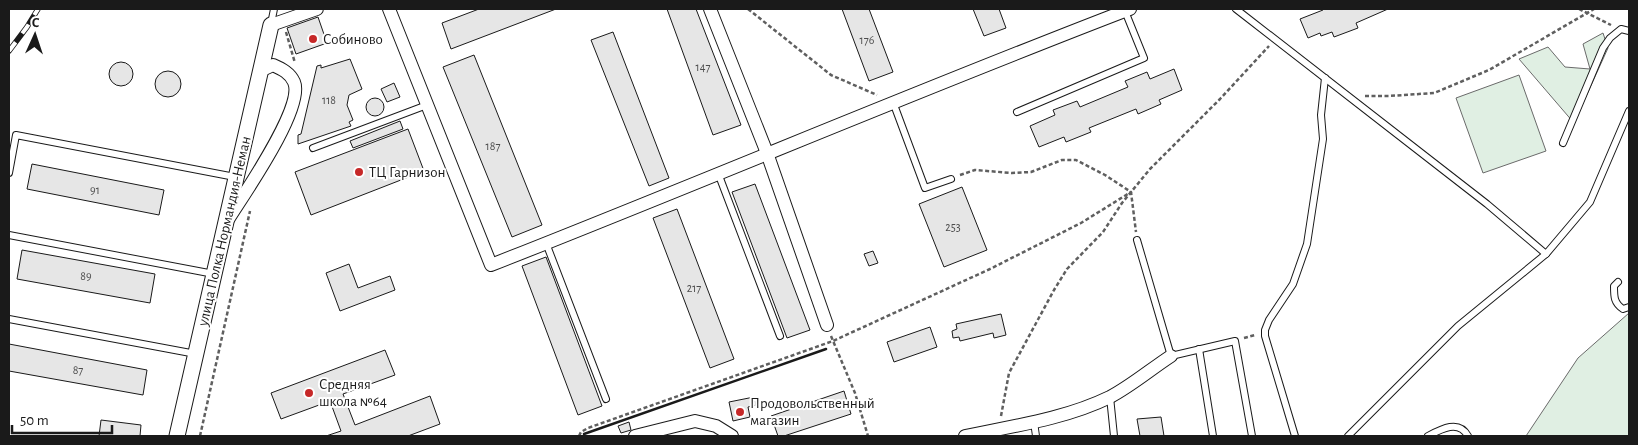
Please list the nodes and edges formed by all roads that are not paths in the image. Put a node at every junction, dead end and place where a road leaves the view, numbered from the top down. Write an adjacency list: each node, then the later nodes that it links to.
1 (274, 9): 7 (lane)
2 (317, 9): 7 (street)
3 (389, 9): 12 (street)
4 (710, 9): 17 (street)
5 (1236, 9): 10 (lane)
6 (1127, 10): 11 (street); 14 (lane)
7 (278, 28): 9 (street, улица Полка Нормандия-Неман)
8 (1629, 31): 15 (lane)
9 (260, 71): 20 (street, улица Полка Нормандия-Неман); 22 (street)
10 (1325, 78): 26 (lane); 47 (lane)
11 (894, 102): 17 (street); 21 (lane)
12 (427, 105): 16 (lane); 25 (street)
13 (1629, 111): 26 (lane)
14 (1017, 112)
15 (1563, 143)
16 (313, 148)
17 (767, 153): 18 (street); 31 (street)
18 (718, 172): 25 (street); 32 (lane)
19 (9, 173): 20 (lane)
20 (236, 177): 22 (street, улица Полка Нормандия-Неман)
21 (951, 179)
22 (225, 225): 27 (street, улица Полка Нормандия-Неман)
23 (9, 235): 27 (lane)
24 (1137, 240): 35 (lane)
25 (546, 243): 37 (lane)
26 (1546, 254): 48 (lane)
27 (214, 274): 34 (street, улица Полка Нормандия-Неман)
28 (1618, 282): 29 (lane)
29 (1629, 307)
30 (9, 319): 34 (lane)
31 (827, 325)
32 (780, 336)
33 (1199, 349): 35 (lane); 45 (lane); 46 (lane)
34 (196, 354): 39 (street, улица Полка Нормандия-Неман)
35 (1171, 356): 36 (street)
36 (1110, 396): 38 (street); 44 (lane)
37 (606, 399)
38 (1034, 420): 42 (street); 43 (lane)
39 (177, 436)
40 (635, 436): 41 (street)
41 (732, 436)
42 (965, 436)
43 (1036, 436)
44 (1114, 436)
45 (1213, 436)
46 (1252, 436)
47 (1295, 436)
48 (1348, 436)
49 (1428, 436): 50 (lane)
50 (1468, 436)

